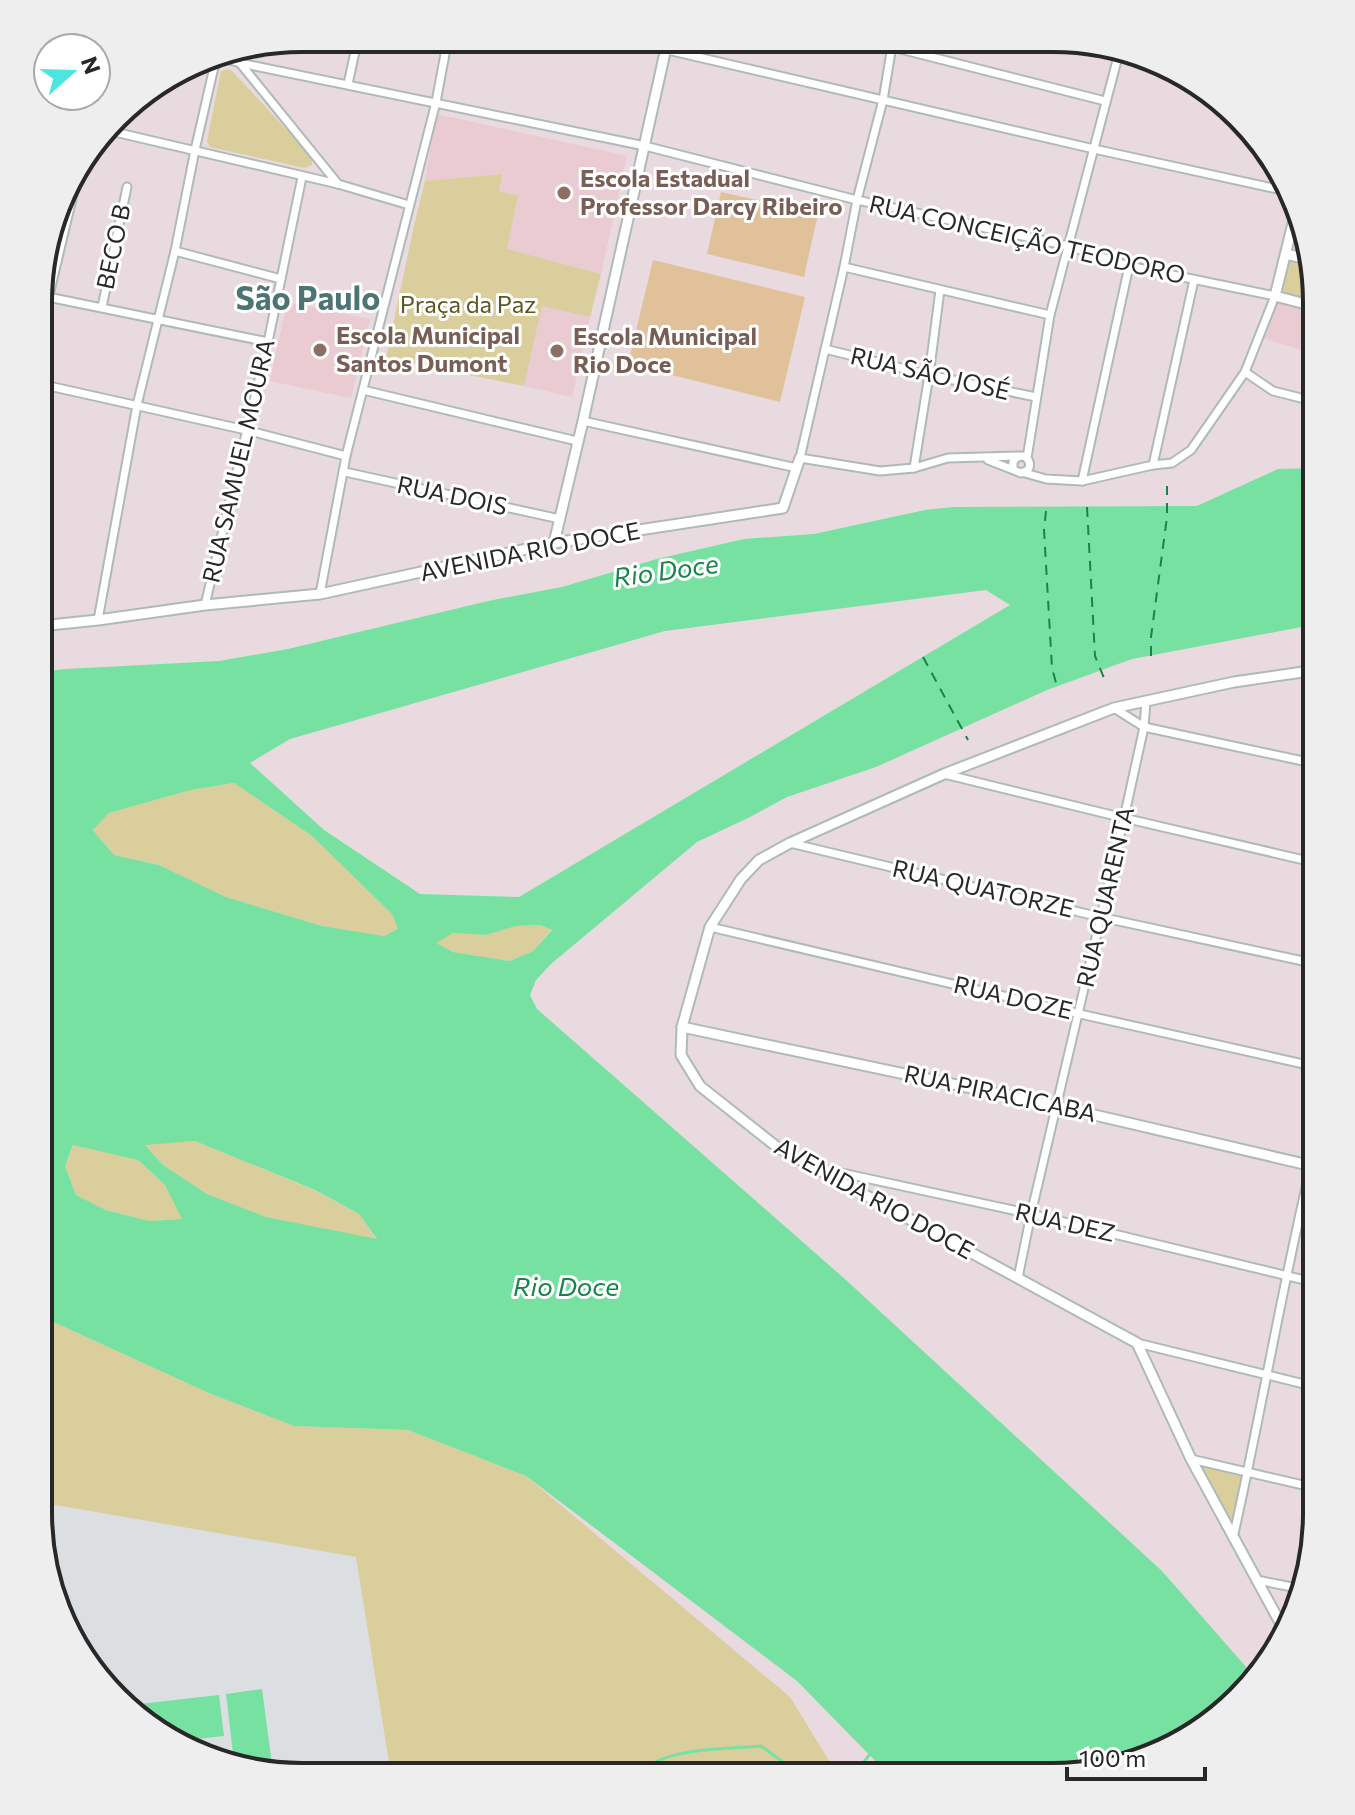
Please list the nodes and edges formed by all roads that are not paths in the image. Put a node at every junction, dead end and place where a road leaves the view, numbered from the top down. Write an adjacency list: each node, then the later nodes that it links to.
1 (700, 52): 12 (street)
2 (891, 52): 12 (street)
3 (926, 52): 13 (street)
4 (355, 53): 11 (street)
5 (445, 53): 14 (street)
6 (665, 53): 16 (street)
7 (236, 61): 9 (street, RUA CONCEIÇÃO TEODORO)
8 (1117, 61): 13 (street)
9 (240, 63): 11 (street, RUA CONCEIÇÃO TEODORO); 20 (street)
10 (214, 69): 18 (street)
11 (348, 84): 14 (street, RUA CONCEIÇÃO TEODORO)
12 (883, 100): 17 (street); 23 (street)
13 (1105, 101): 17 (street)
14 (436, 102): 16 (street, RUA CONCEIÇÃO TEODORO); 24 (street)
15 (118, 133): 18 (street)
16 (645, 146): 23 (street, RUA CONCEIÇÃO TEODORO); 50 (street)
17 (1094, 149): 22 (street); 26 (street)
18 (195, 150): 19 (street); 27 (street)
19 (302, 177): 20 (street); 32 (street, RUA SAMUEL MOURA)
20 (338, 184): 24 (street)
21 (127, 187): 38 (street, BECO B)
22 (1275, 189)
23 (857, 200): 26 (street, RUA CONCEIÇÃO TEODORO); 31 (street)
24 (409, 205): 46 (street)
25 (1292, 230): 28 (street)
26 (1068, 246): 30 (street, RUA CONCEIÇÃO TEODORO); 39 (street)
27 (175, 251): 32 (street); 40 (street)
28 (1286, 254): 29 (street); 35 (street)
29 (1298, 255)
30 (1129, 266): 33 (street, RUA CONCEIÇÃO TEODORO); 62 (street)
31 (844, 267): 34 (street); 42 (street)
32 (281, 279): 41 (street, RUA SAMUEL MOURA)
33 (1194, 280): 35 (street, RUA CONCEIÇÃO TEODORO); 57 (street)
34 (940, 290): 39 (street); 44 (street)
35 (1275, 296): 37 (street); 43 (street)
36 (52, 298): 38 (street)
37 (1303, 303)
38 (102, 307): 40 (street)
39 (1050, 315): 47 (street)
40 (158, 320): 41 (street); 49 (street)
41 (268, 342): 51 (street, RUA SAMUEL MOURA)
42 (825, 349): 44 (street, RUA SÃO JOSÉ); 56 (street)
43 (1245, 372): 48 (street); 57 (street)
44 (929, 375): 47 (street, RUA SÃO JOSÉ); 58 (street)
45 (52, 387): 49 (street)
46 (363, 390): 52 (street); 53 (street)
47 (1036, 397): 54 (street)
48 (1303, 398)
49 (137, 405): 51 (street); 67 (street)
50 (583, 421): 52 (street); 56 (street)
51 (246, 430): 53 (street); 66 (street, RUA SAMUEL MOURA)
52 (577, 441): 63 (street)
53 (346, 456): 60 (street)
54 (1024, 457): 55 (street); 59 (street); 61 (street)
55 (982, 458): 58 (street); 59 (street)
56 (798, 463): 58 (street); 64 (street, AVENIDA RIO DOCE)
57 (1153, 465): 62 (street)
58 (914, 468)
59 (1013, 469): 61 (street)
60 (345, 472): 63 (street, RUA DOIS); 65 (street)
61 (1025, 473): 62 (street)
62 (1082, 481)
63 (560, 519): 64 (street)
64 (554, 543): 65 (street, AVENIDA RIO DOCE)
65 (320, 594): 66 (street, AVENIDA RIO DOCE)
66 (205, 605): 67 (street, AVENIDA RIO DOCE)
67 (98, 620): 68 (street, AVENIDA RIO DOCE)
68 (52, 625)
69 (1303, 672): 70 (street, AVENIDA RIO DOCE)
70 (1146, 701): 71 (street, AVENIDA RIO DOCE); 72 (street, RUA QUARENTA)
71 (1114, 708): 72 (street); 74 (street, AVENIDA RIO DOCE)
72 (1144, 727): 73 (street); 75 (street, RUA QUARENTA)
73 (1303, 761)
74 (944, 774): 75 (street); 76 (street, AVENIDA RIO DOCE)
75 (1124, 818): 77 (street); 78 (street, RUA QUARENTA)
76 (790, 843): 78 (street, RUA QUATORZE); 79 (street, AVENIDA RIO DOCE)
77 (1303, 860)
78 (1100, 917): 80 (street, RUA QUATORZE); 81 (street, RUA QUARENTA)
79 (710, 927): 81 (street, RUA DOZE); 82 (street, AVENIDA RIO DOCE)
80 (1302, 961)
81 (1080, 1014): 83 (street, RUA DOZE); 84 (street, RUA QUARENTA)
82 (682, 1027): 84 (street, RUA PIRACICABA); 86 (street, AVENIDA RIO DOCE)
83 (1302, 1064)
84 (1056, 1106): 85 (street, RUA PIRACICABA); 88 (street, RUA QUARENTA)
85 (1302, 1163)
86 (813, 1167): 88 (street, RUA DEZ); 90 (street, AVENIDA RIO DOCE)
87 (1302, 1212): 89 (street)
88 (1031, 1214): 89 (street, RUA DEZ); 90 (street, RUA QUARENTA)
89 (1286, 1275): 91 (street, RUA DEZ); 93 (street)
90 (1018, 1278): 92 (street, AVENIDA RIO DOCE)
91 (1302, 1279)
92 (1137, 1343): 93 (street); 95 (street)
93 (1268, 1375): 94 (street); 96 (street)
94 (1302, 1384)
95 (1191, 1459): 96 (street); 98 (street)
96 (1248, 1473): 97 (street); 98 (street)
97 (1302, 1485)
98 (1233, 1538): 99 (street)
99 (1257, 1580): 100 (street); 101 (street)
100 (1292, 1587)
101 (1278, 1620)

